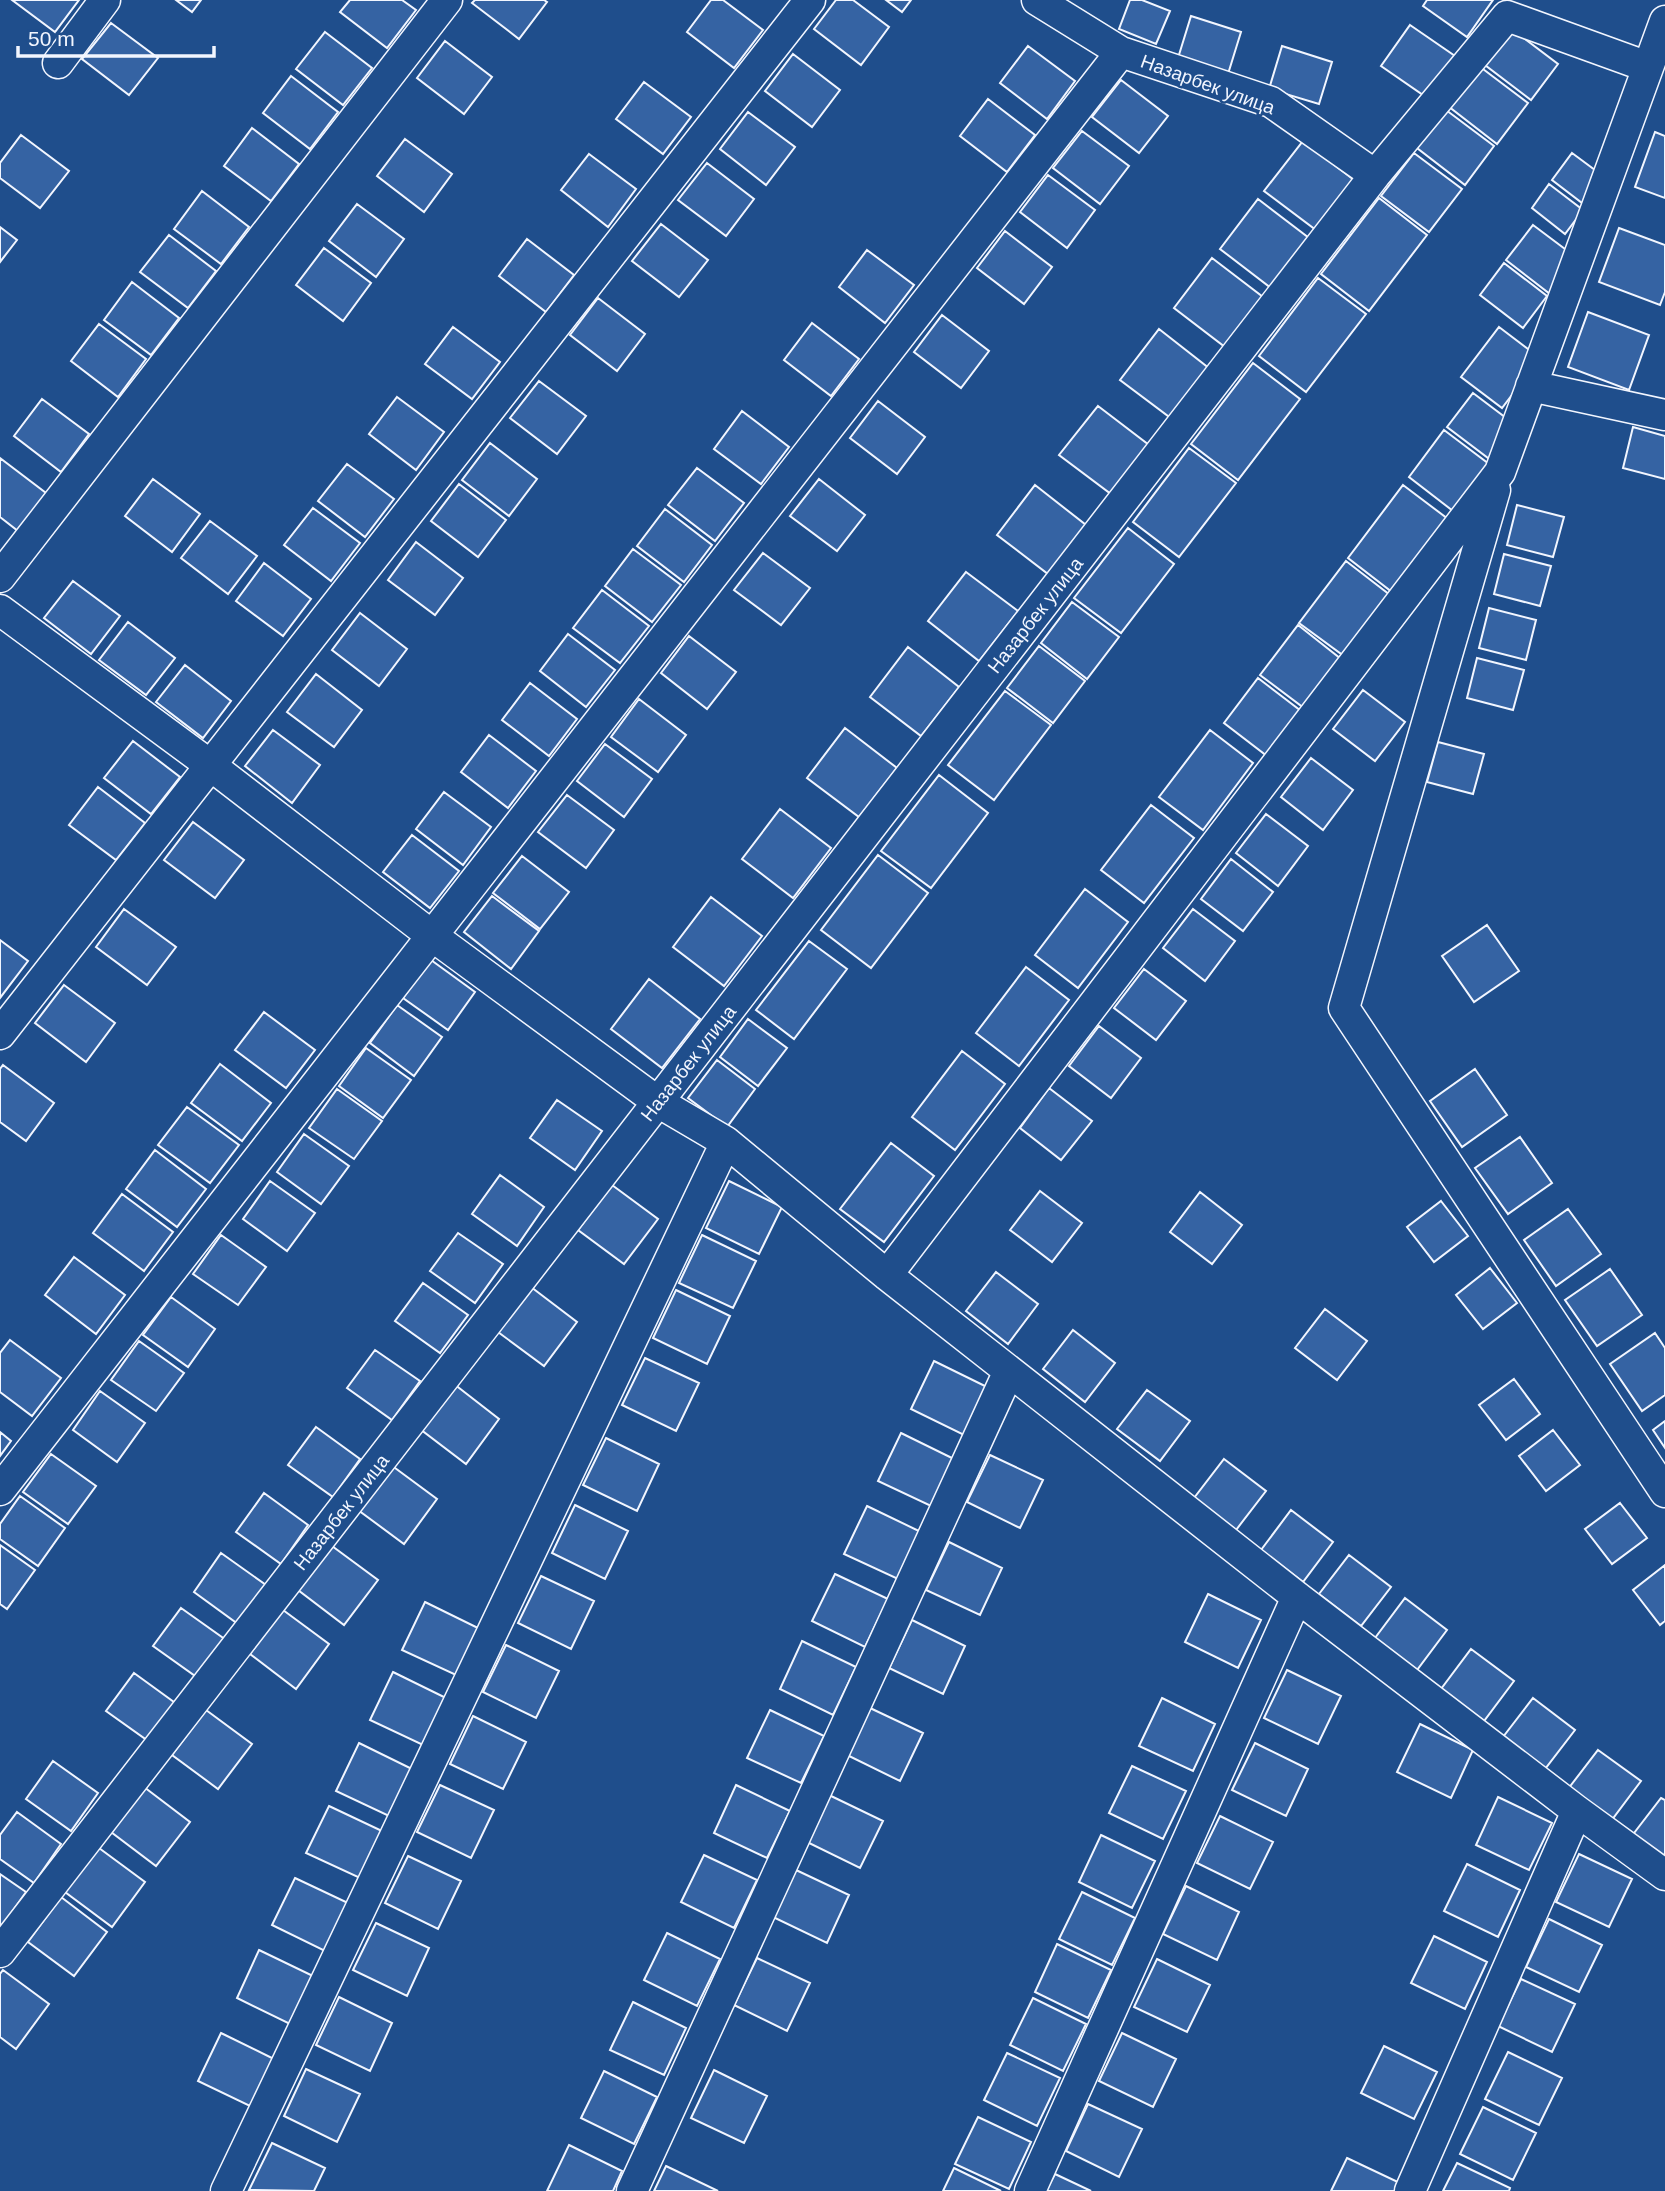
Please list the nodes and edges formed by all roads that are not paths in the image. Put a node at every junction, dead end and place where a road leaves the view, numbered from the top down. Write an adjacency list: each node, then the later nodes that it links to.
1 (105, 0): 7 (street)
2 (447, 0): 13 (street)
3 (810, 0): 15 (street)
4 (1037, 0): 6 (street, Назарбек улица)
5 (1665, 22): 8 (street)
6 (1121, 52): 9 (street, Назарбек улица); 16 (street)
7 (58, 63)
8 (1648, 67): 9 (street, Назарбек улица); 10 (street)
9 (1375, 174): 18 (street, Назарбек улица)
10 (1531, 386): 11 (street); 12 (street)
11 (1665, 415)
12 (1500, 472): 20 (street); 23 (street)
13 (0, 577)
14 (0, 610): 15 (street)
15 (210, 765): 16 (street); 17 (street)
16 (431, 934): 18 (street); 22 (street)
17 (0, 1034)
18 (658, 1102): 19 (street); 27 (street, Назарбек улица)
19 (726, 1142): 20 (street); 28 (street)
20 (887, 1275): 21 (street)
21 (1009, 1371): 24 (street); 29 (street)
22 (0, 1490)
23 (1665, 1492)
24 (1297, 1597): 25 (street); 30 (street)
25 (1577, 1811): 26 (street); 31 (street)
26 (1665, 1875)
27 (0, 1952)
28 (226, 2191)
29 (632, 2191)
30 (1030, 2191)
31 (1410, 2191)

